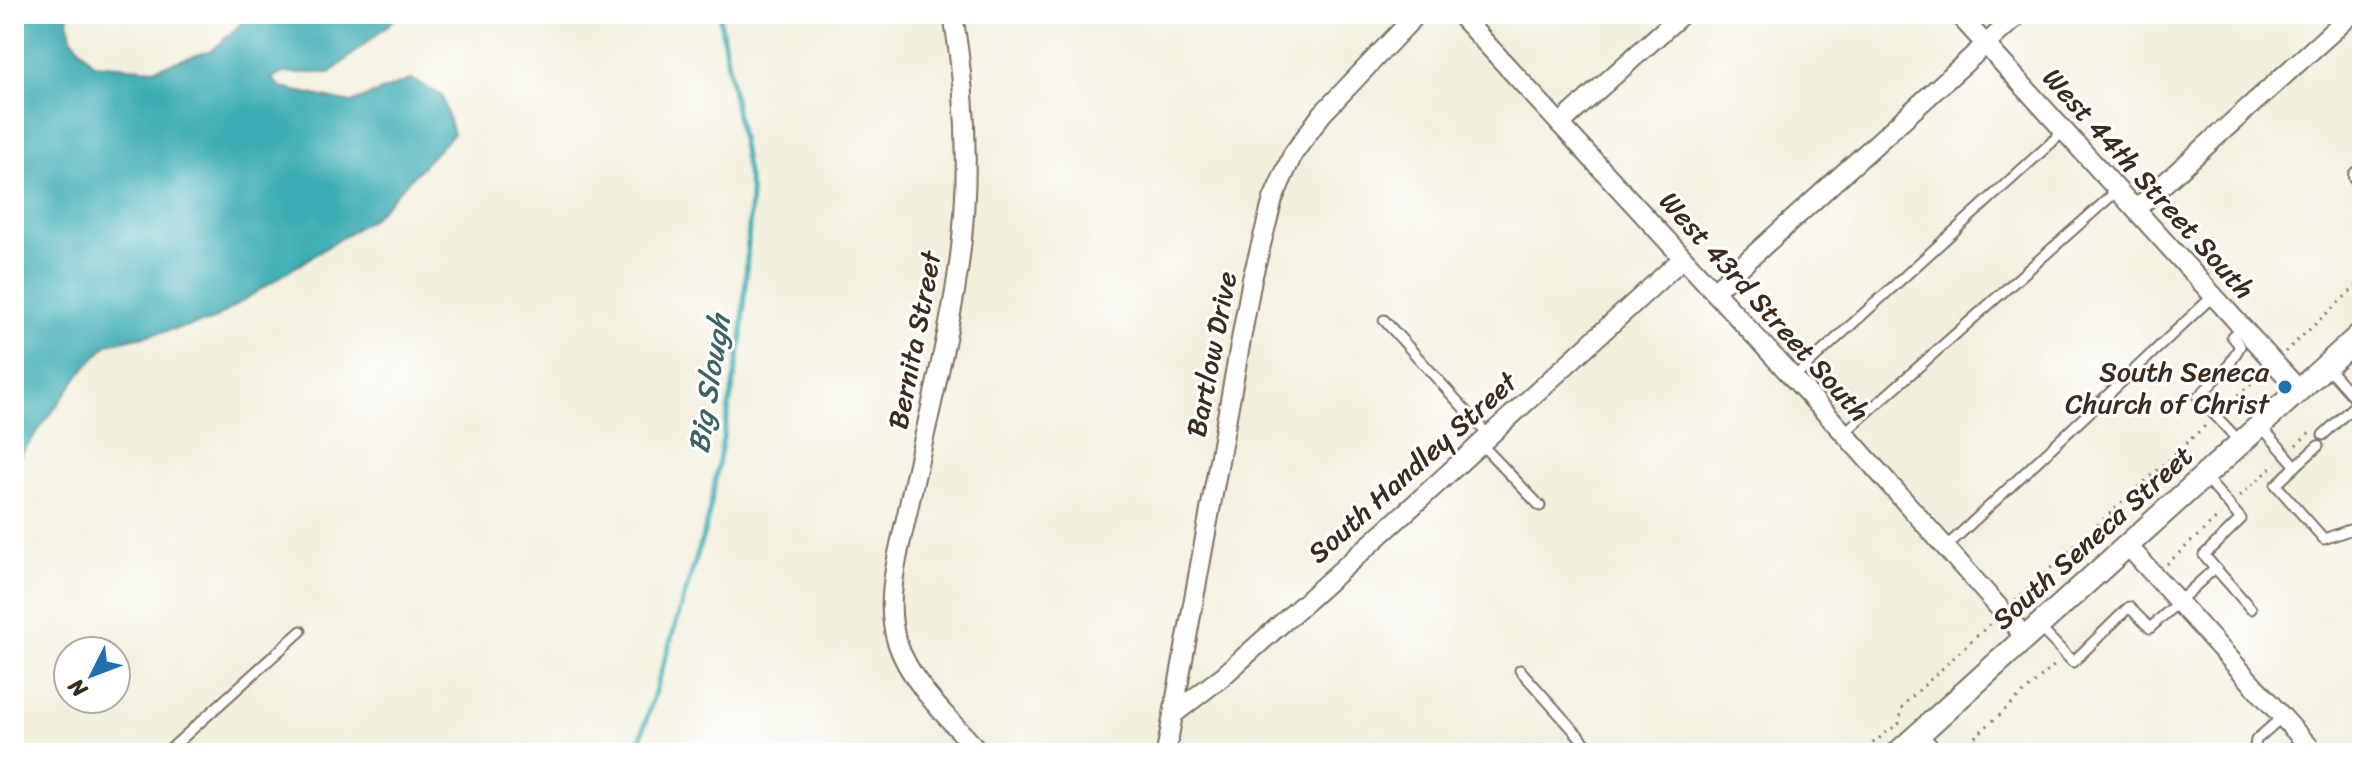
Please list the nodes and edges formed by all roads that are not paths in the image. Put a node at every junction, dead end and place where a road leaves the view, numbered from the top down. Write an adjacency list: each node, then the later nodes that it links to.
1 (953, 14): 44 (street, Bernita Street)
2 (1417, 14): 40 (street, Bartlow Drive)
3 (1459, 14): 9 (street, West 43rd Street South)
4 (1682, 14): 9 (street)
5 (1958, 14): 8 (street, West 44th Street South)
6 (2019, 14): 8 (street)
7 (2352, 14): 12 (street)
8 (1986, 44): 10 (street, West 44th Street South); 14 (street)
9 (1560, 124): 13 (street, West 43rd Street South)
10 (2064, 131): 11 (street, West 44th Street South); 20 (lane)
11 (2118, 190): 12 (street, West 44th Street South); 23 (lane)
12 (2136, 209): 15 (street, West 44th Street South)
13 (1683, 258): 14 (street, West 43rd Street South); 25 (street, South Handley Street)
14 (1714, 291): 20 (street, West 43rd Street South)
15 (2214, 295): 17 (street, West 44th Street South); 33 (lane)
16 (1384, 320): 25 (lane)
17 (2242, 327): 21 (street, West 44th Street South); 26 (lane)
18 (2362, 333): 19 (street, South Seneca Street)
19 (2326, 366): 21 (street, South Seneca Street); 24 (lane)
20 (1793, 378): 23 (street, West 43rd Street South)
21 (2299, 390): 22 (street, South Seneca Street)
22 (2260, 425): 26 (street, South Seneca Street); 28 (lane)
23 (1844, 433): 33 (street, West 43rd Street South)
24 (2323, 435)
25 (1485, 440): 30 (lane); 40 (street, South Handley Street)
26 (2241, 443): 29 (street, South Seneca Street)
27 (2318, 446): 28 (lane)
28 (2296, 466): 31 (lane)
29 (2204, 476): 32 (street, South Seneca Street); 34 (lane)
30 (1540, 506)
31 (2349, 530)
32 (2128, 546): 35 (street); 38 (street, South Seneca Street)
33 (1946, 547): 38 (street, West 43rd Street South)
34 (2215, 568): 35 (lane); 36 (lane)
35 (2178, 602): 38 (lane); 41 (street)
36 (2251, 609)
37 (301, 631): 43 (lane)
38 (2032, 632): 42 (street, South Seneca Street)
39 (1520, 670): 46 (lane)
40 (1175, 713): 45 (street, Bartlow Drive)
41 (2282, 717): 49 (lane); 50 (street)
42 (1918, 736): 47 (street, South Seneca Street); 48 (street)
43 (166, 753)
44 (980, 753)
45 (1166, 753)
46 (1594, 753)
47 (1898, 753)
48 (1934, 753)
49 (2254, 753)
50 (2315, 753)

